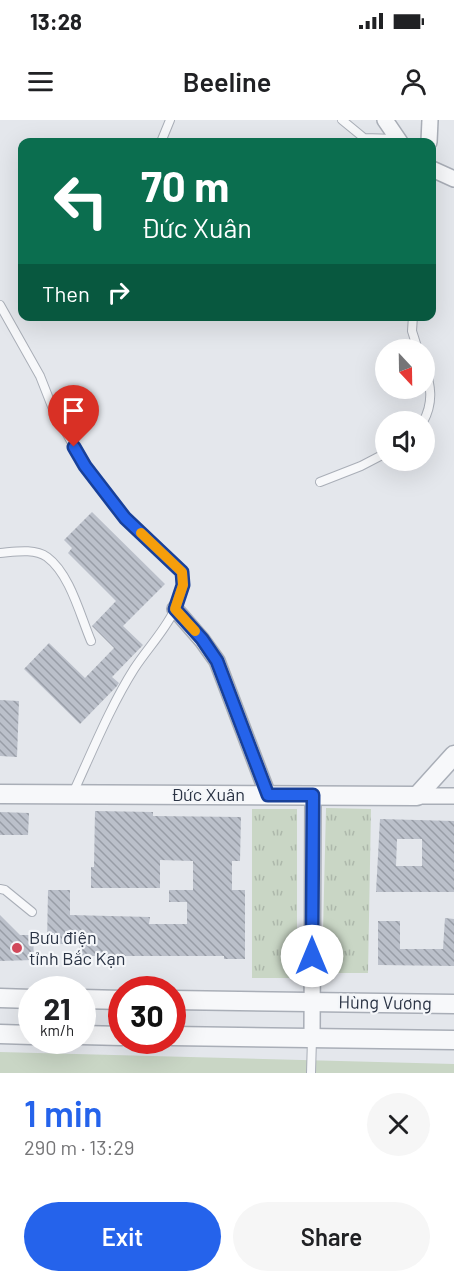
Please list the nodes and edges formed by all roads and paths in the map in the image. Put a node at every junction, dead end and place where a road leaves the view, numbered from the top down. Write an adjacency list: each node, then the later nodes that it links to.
1 (170, 120): 5 (lane)
2 (342, 120): 6 (lane)
3 (385, 120): 7 (street)
4 (430, 120): 8 (street)
5 (162, 138)
6 (363, 138)
7 (397, 138)
8 (429, 138)
9 (436, 171): 10 (street)
10 (454, 179)
11 (0, 305): 17 (lane)
12 (413, 321): 13 (lane)
13 (415, 339)
14 (375, 459): 15 (lane)
15 (321, 482)
16 (0, 553): 18 (lane)
17 (175, 609): 21 (lane); 22 (street)
18 (91, 641)
19 (454, 755): 24 (street)
20 (0, 794): 21 (street, Đức Xuân)
21 (72, 795): 22 (street, Đức Xuân)
22 (268, 795): 23 (street, Đức Xuân)
23 (313, 795): 24 (street, Đức Xuân); 31 (street)
24 (417, 796): 25 (street, Đức Xuân)
25 (454, 796)
26 (0, 890): 27 (lane)
27 (32, 912)
28 (0, 998): 29 (street)
29 (18, 999)
30 (186, 1000): 31 (street, Hùng Vương)
31 (312, 1002): 32 (street, Hùng Vương); 36 (street)
32 (454, 1004)
33 (0, 1034): 34 (street)
34 (18, 1035)
35 (186, 1036): 36 (street, Hùng Vương)
36 (312, 1038): 37 (street, Hùng Vương); 38 (lane)
37 (454, 1040)
38 (311, 1073)

